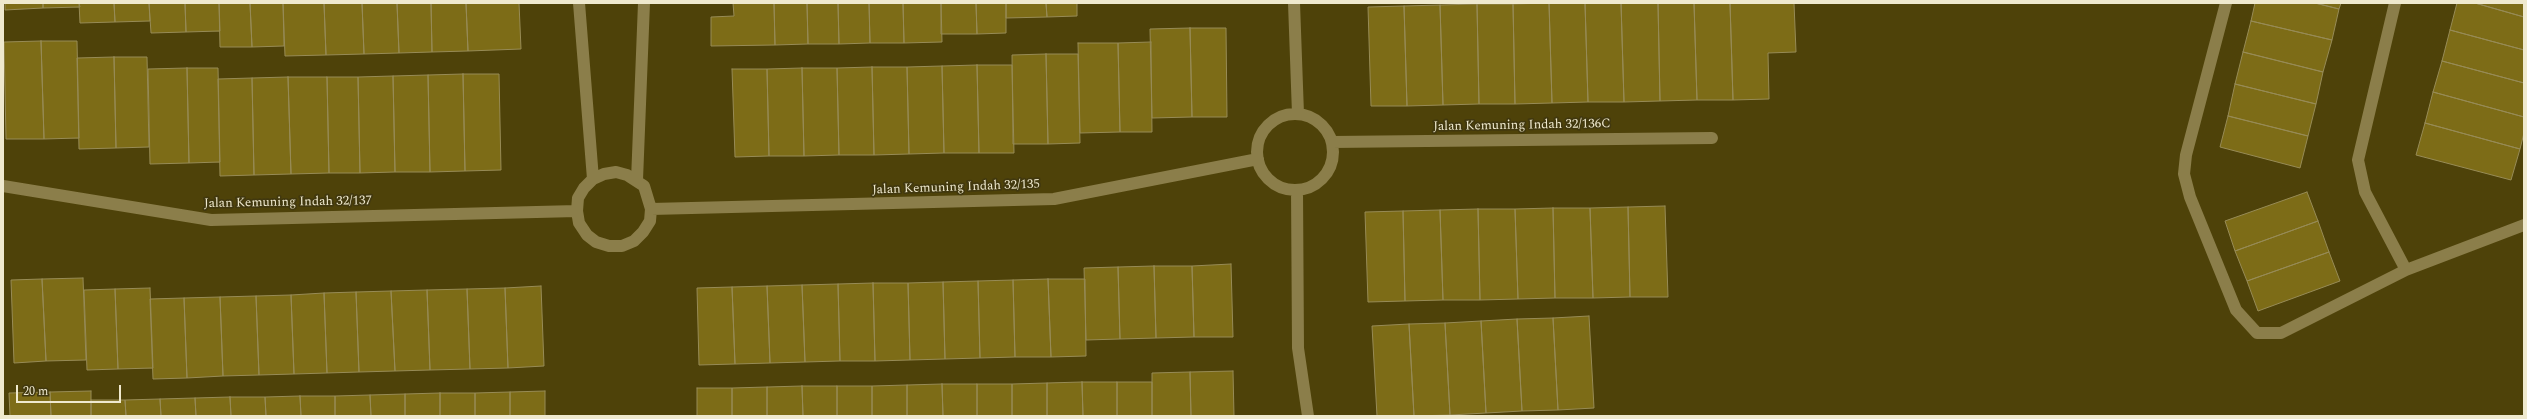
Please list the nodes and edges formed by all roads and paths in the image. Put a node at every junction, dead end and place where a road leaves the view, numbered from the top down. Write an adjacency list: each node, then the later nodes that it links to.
1 (579, 3): 10 (street)
2 (644, 3): 11 (street)
3 (1294, 3): 6 (street)
4 (2226, 3): 17 (street)
5 (2395, 3): 17 (street)
6 (1298, 114): 8 (street); 9 (street)
7 (1712, 138): 8 (street, Jalan Kemuning Indah 32/136C)
8 (1332, 142): 13 (street)
9 (1258, 159): 13 (street); 14 (street, Jalan Kemuning Indah 32/135)
10 (593, 179): 11 (street); 15 (street)
11 (636, 180): 14 (street)
12 (3, 186): 15 (street, Jalan Kemuning Indah 32/137)
13 (1297, 190): 18 (street)
14 (651, 208): 15 (street)
15 (577, 211)
16 (2524, 225): 17 (street)
17 (2406, 270)
18 (1308, 416)

